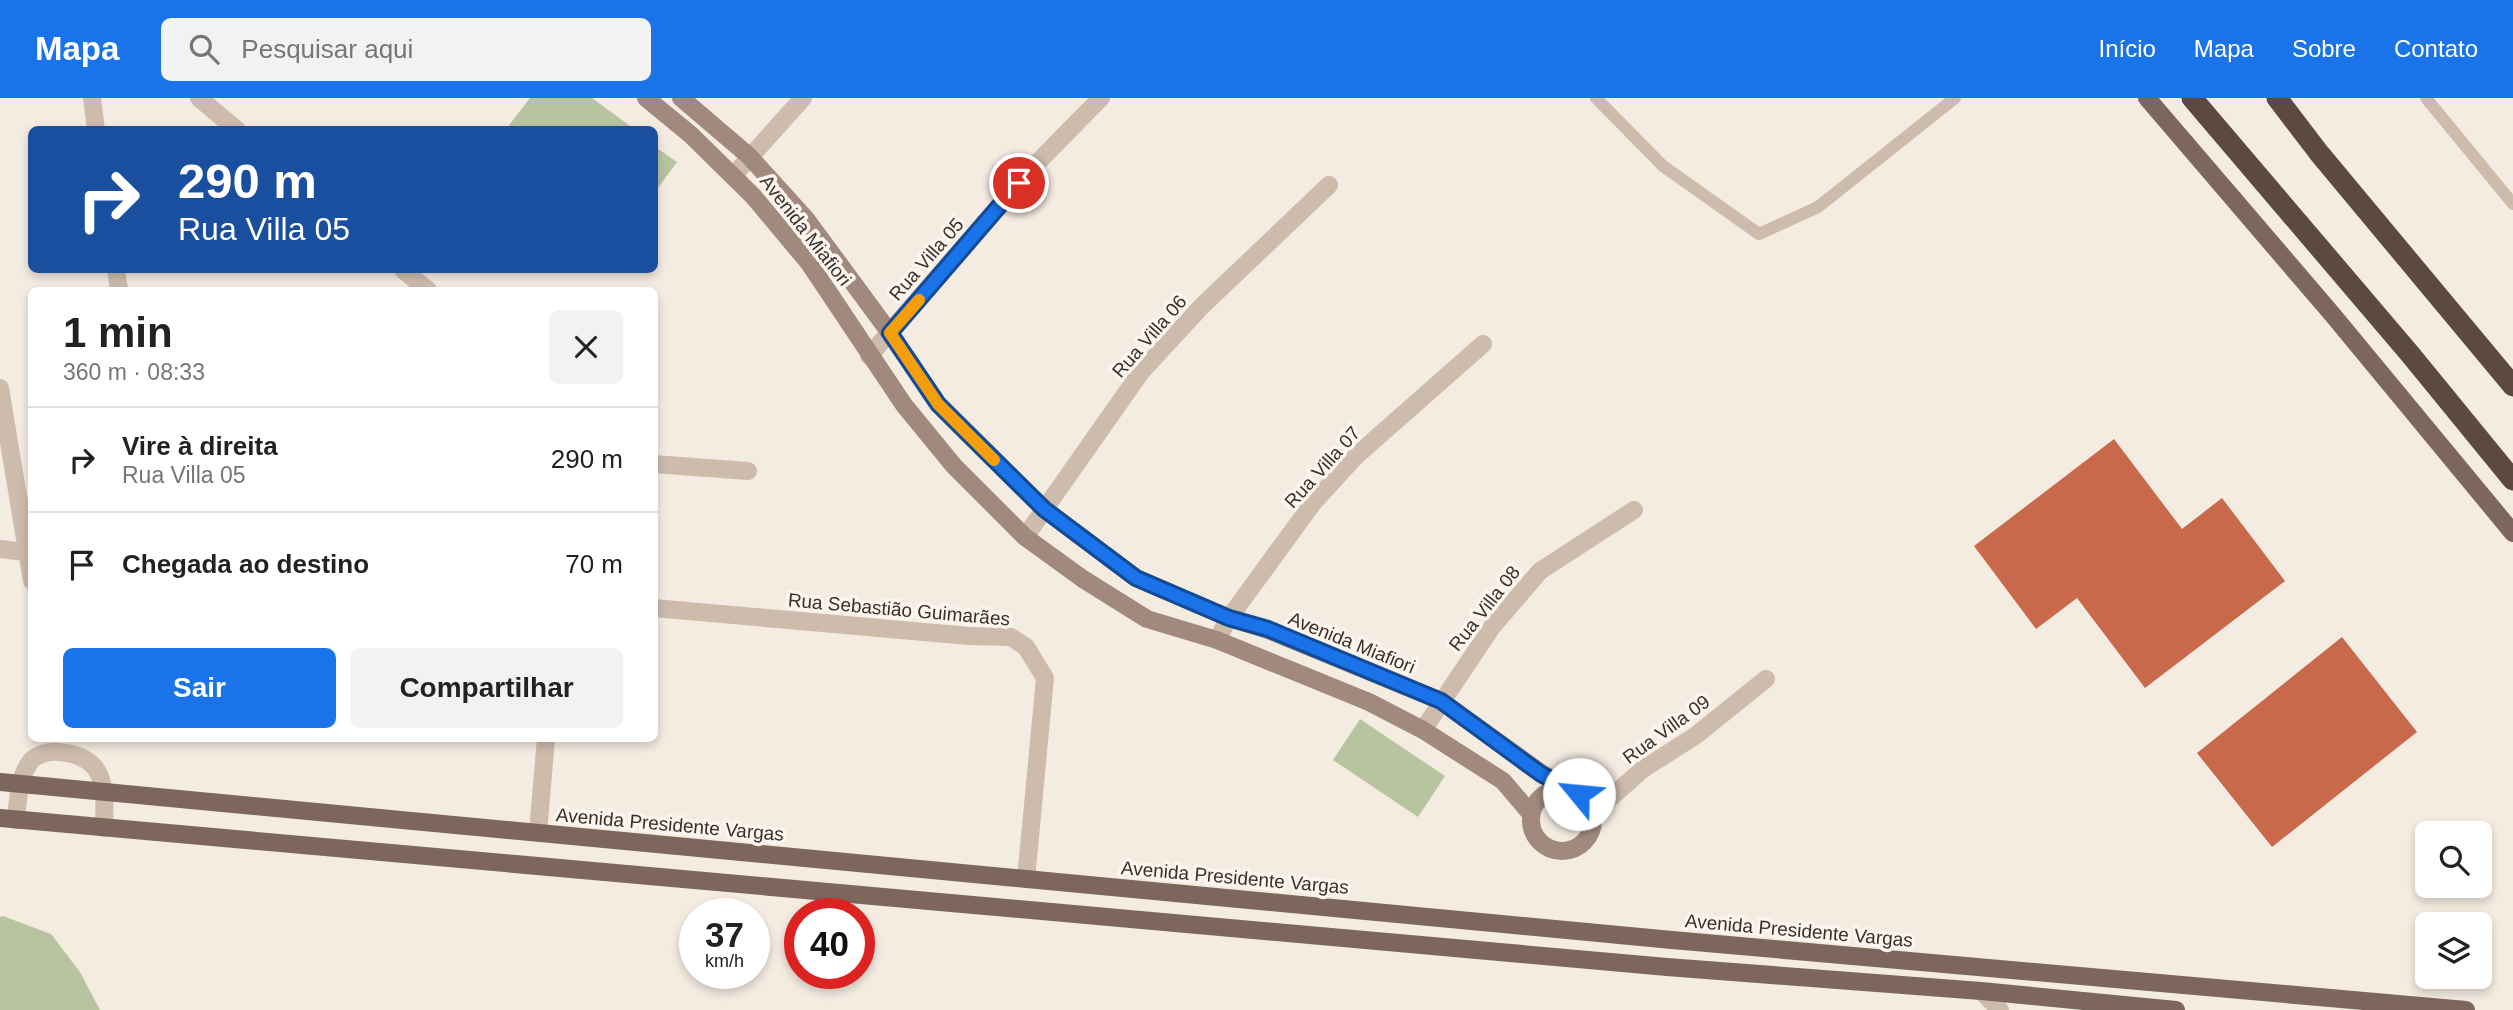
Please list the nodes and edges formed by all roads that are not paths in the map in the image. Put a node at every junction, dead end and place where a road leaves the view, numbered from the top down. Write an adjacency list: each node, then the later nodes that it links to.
1 (92, 98): 15 (street)
2 (199, 98): 16 (street)
3 (646, 98): 18 (street, Avenida Miafiori)
4 (681, 98): 17 (street, Avenida Miafiori)
5 (803, 98): 17 (street)
6 (1101, 98): 23 (street, Rua Villa 05)
7 (1596, 98): 8 (lane)
8 (1955, 98)
9 (2147, 98): 33 (main road)
10 (2192, 98): 30 (highway)
11 (2277, 98): 14 (highway)
12 (2287, 98): 14 (highway)
13 (2426, 98): 20 (lane)
14 (2295, 120): 26 (highway)
15 (96, 126)
16 (232, 126)
17 (749, 156): 18 (street); 23 (street, Avenida Miafiori)
18 (734, 175): 25 (street, Avenida Miafiori)
19 (1329, 185): 31 (street, Rua Villa 06)
20 (2513, 204)
21 (407, 273): 22 (street)
22 (424, 287)
23 (890, 333): 25 (street, Rua Villa 05); 31 (street, Avenida Miafiori)
24 (1483, 344): 39 (street, Rua Villa 07)
25 (869, 356): 34 (street, Avenida Miafiori)
26 (2513, 386)
27 (0, 388): 35 (street)
28 (658, 464): 29 (street)
29 (748, 471)
30 (2513, 480)
31 (1044, 509): 34 (street, Rua Villa 06); 39 (street, Avenida Miafiori)
32 (1634, 510): 42 (street, Rua Villa 08)
33 (2513, 533)
34 (1025, 537): 40 (street, Avenida Miafiori)
35 (28, 547)
36 (0, 549): 37 (street)
37 (28, 553)
38 (658, 608): 55 (street, Rua Sebastião Guimarães)
39 (1229, 618): 40 (street, Rua Villa 07); 42 (street, Avenida Miafiori)
40 (1217, 640): 43 (street, Avenida Miafiori)
41 (1766, 679): 51 (street, Rua Villa 09)
42 (1441, 701): 43 (street, Rua Villa 08); 48 (street, Avenida Miafiori)
43 (1423, 730): 50 (street, Avenida Miafiori)
44 (546, 742): 54 (street)
45 (60, 745): 47 (street); 49 (street)
46 (0, 782): 47 (main road, Avenida Presidente Vargas)
47 (20, 784): 49 (main road, Avenida Presidente Vargas); 52 (street)
48 (1568, 789): 50 (street); 51 (street)
49 (105, 792): 53 (street); 54 (main road, Avenida Presidente Vargas)
50 (1531, 814): 51 (street)
51 (1592, 814)
52 (8, 819): 53 (main road)
53 (104, 828): 57 (main road)
54 (538, 833): 55 (main road, Avenida Presidente Vargas)
55 (1026, 879): 56 (main road, Avenida Presidente Vargas)
56 (1368, 911): 57 (main road); 61 (main road, Avenida Presidente Vargas)
57 (1365, 940): 58 (main road)
58 (1981, 991): 59 (street); 60 (main road)
59 (2000, 1010)
60 (2176, 1010)
61 (2466, 1010)

